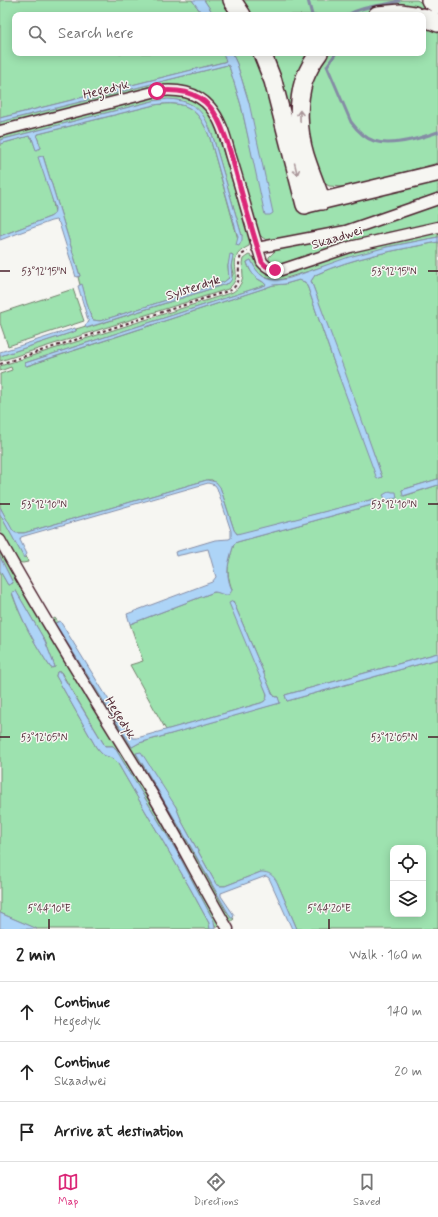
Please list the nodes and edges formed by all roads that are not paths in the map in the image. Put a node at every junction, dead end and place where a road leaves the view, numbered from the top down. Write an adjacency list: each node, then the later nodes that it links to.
1 (232, 0): 4 (highway)
2 (430, 0): 3 (highway)
3 (438, 5)
4 (240, 12)
5 (426, 18): 6 (highway)
6 (438, 23)
7 (263, 56): 13 (highway, one-way to 13)
8 (317, 56): 12 (highway, one-way to 8)
9 (0, 131): 15 (street, Hegedyk)
10 (438, 173): 12 (main road)
11 (438, 199): 15 (street)
12 (322, 201): 13 (main road)
13 (305, 205)
14 (438, 227): 15 (street, Skaadwei)
15 (257, 248)
16 (0, 540): 17 (street, Hegedyk)
17 (228, 929)

